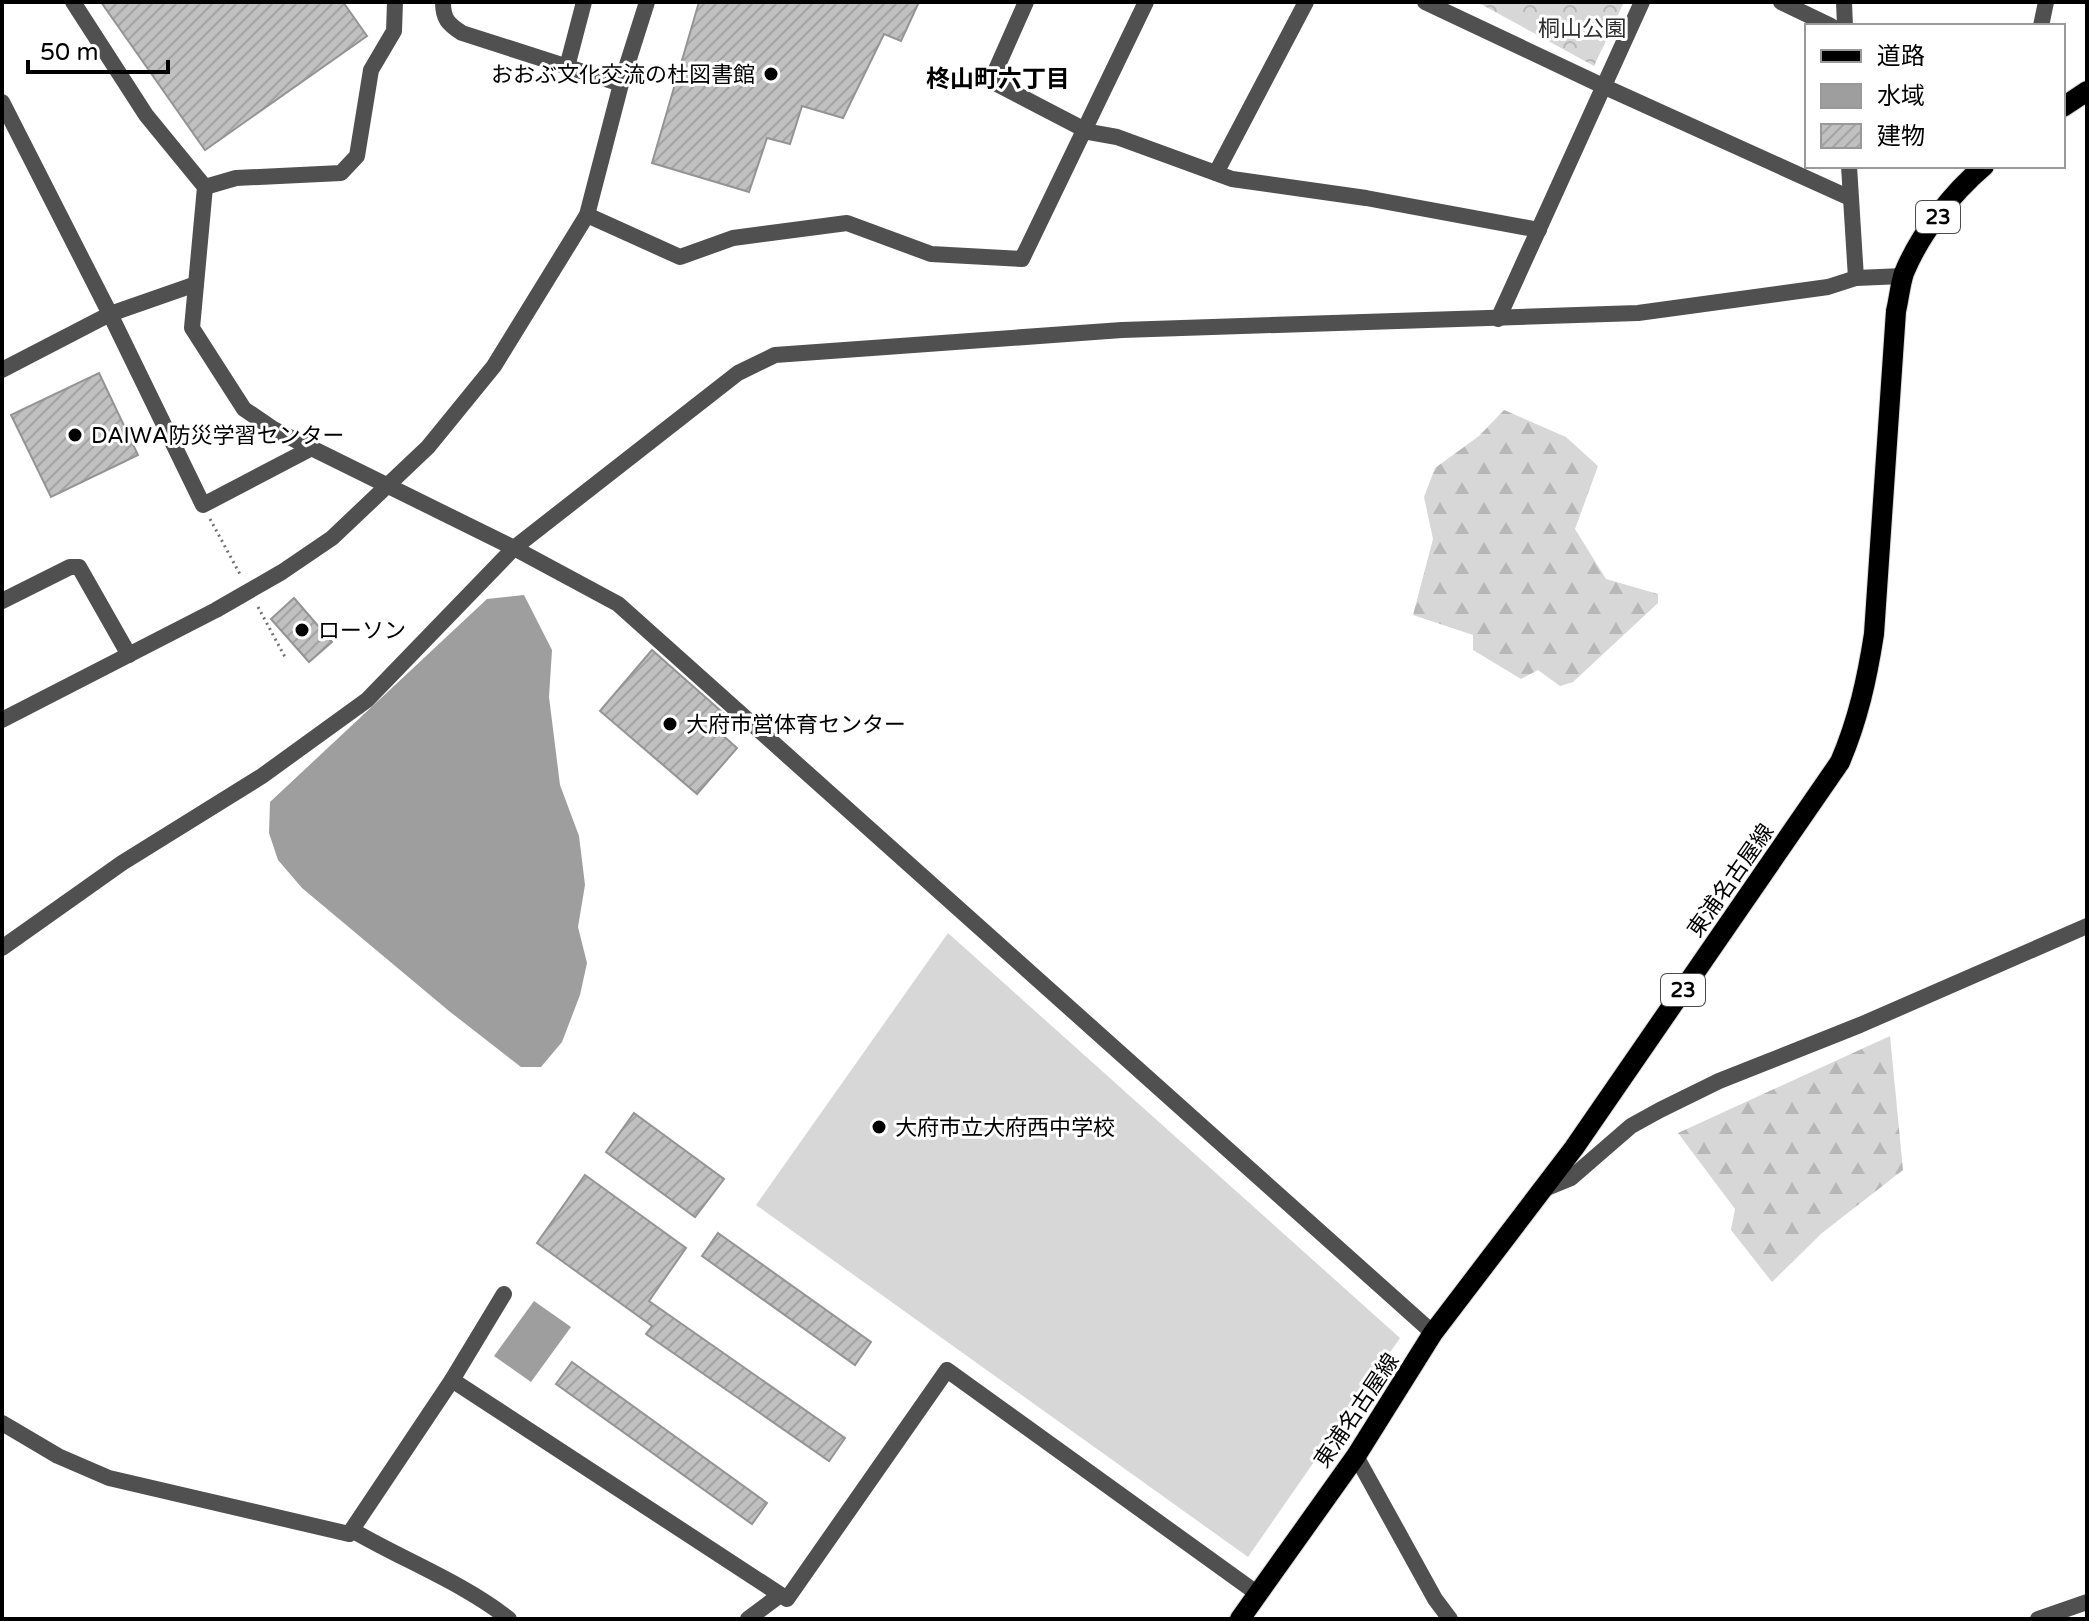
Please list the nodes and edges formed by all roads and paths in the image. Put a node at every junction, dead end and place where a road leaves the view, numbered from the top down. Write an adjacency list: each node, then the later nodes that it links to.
1 (73, 2): 27 (street)
2 (395, 2): 27 (street)
3 (443, 2): 17 (street)
4 (584, 2): 17 (street)
5 (647, 2): 18 (street)
6 (1026, 2): 23 (street)
7 (1146, 2): 23 (street)
8 (1306, 2): 26 (street)
9 (1425, 2): 19 (street)
10 (1642, 2): 19 (street)
11 (1781, 2): 14 (street)
12 (1844, 2): 15 (street)
13 (2046, 2): 16 (street)
14 (1827, 24)
15 (1845, 24)
16 (2041, 24)
17 (567, 67): 18 (street)
18 (621, 84): 29 (street)
19 (1605, 87): 28 (street); 30 (street)
20 (2087, 91): 22 (main road)
21 (2, 102): 34 (street)
22 (2065, 106)
23 (1086, 130): 26 (street); 29 (street)
24 (1849, 168): 28 (street)
25 (1982, 168): 31 (main road, 東浦名古屋線 / 23)
26 (1216, 173): 30 (street)
27 (205, 187): 33 (street)
28 (1850, 198): 32 (street)
29 (587, 215): 38 (street)
30 (1539, 230): 35 (street)
31 (1903, 276): 32 (street); 45 (main road, 東浦名古屋線 / 23)
32 (1856, 278): 35 (street)
33 (196, 284): 34 (street); 37 (street)
34 (110, 314): 36 (street); 37 (street)
35 (1498, 319): 39 (street)
36 (2, 370)
37 (310, 449): 38 (street)
38 (390, 485): 39 (street); 41 (street)
39 (514, 548): 44 (street); 47 (street)
40 (2, 601): 41 (street)
41 (129, 655): 42 (street)
42 (2, 720)
43 (2087, 926): 45 (street)
44 (2, 948)
45 (1544, 1189): 47 (main road, 東浦名古屋線 / 23)
46 (504, 1294): 48 (street)
47 (1433, 1333): 50 (main road, 東浦名古屋線 / 23)
48 (452, 1380): 51 (street); 53 (street)
49 (2, 1423): 51 (street)
50 (1356, 1456): 52 (main road, 東浦名古屋線 / 23); 58 (street)
51 (352, 1530): 55 (street)
52 (1258, 1594): 53 (street); 57 (main road, 東浦名古屋線 / 23)
53 (780, 1595): 56 (street)
54 (2087, 1602): 59 (street)
55 (509, 1619)
56 (748, 1619)
57 (1240, 1619)
58 (1450, 1619)
59 (2038, 1619)

